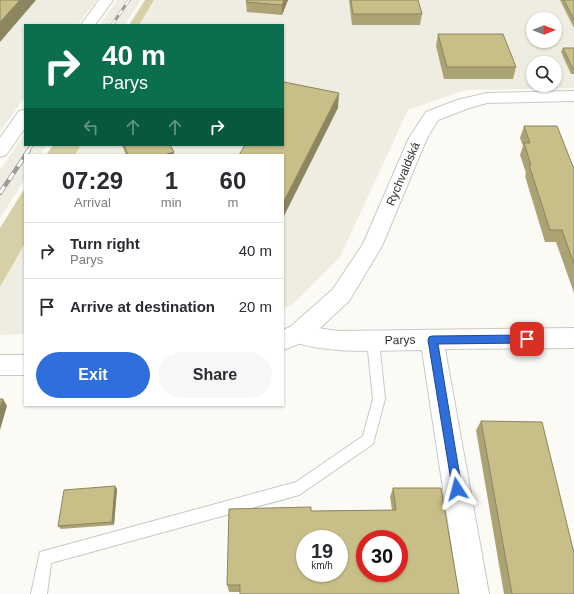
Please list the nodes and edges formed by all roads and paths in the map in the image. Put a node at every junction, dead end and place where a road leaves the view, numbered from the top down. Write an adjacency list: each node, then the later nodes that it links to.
1 (106, 0): 2 (street)
2 (89, 24)
3 (574, 96): 6 (street, Rychvaldská)
4 (24, 116): 5 (street)
5 (0, 150)
6 (290, 337): 9 (street, Parys)
7 (574, 338): 8 (street, Parys)
8 (432, 340): 9 (street, Parys); 13 (street)
9 (373, 341): 12 (lane)
10 (0, 365): 11 (street)
11 (24, 365)
12 (39, 594)
13 (474, 594)

